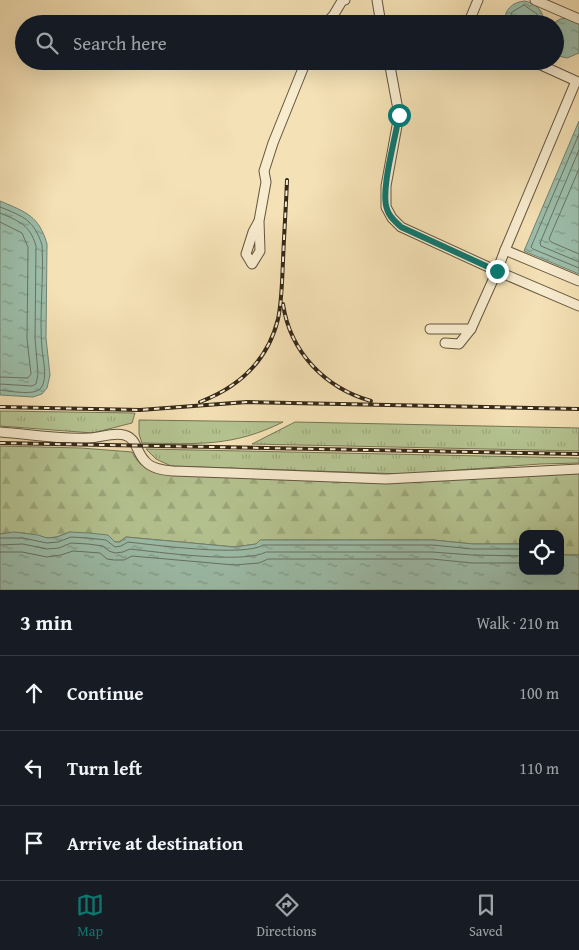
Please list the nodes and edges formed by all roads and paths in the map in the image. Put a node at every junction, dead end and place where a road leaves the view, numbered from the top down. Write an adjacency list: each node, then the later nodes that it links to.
1 (345, 0): 5 (lane)
2 (377, 0): 6 (lane)
3 (478, 0): 7 (lane)
4 (535, 0): 8 (lane)
5 (334, 15)
6 (380, 15)
7 (472, 15)
8 (579, 19)
9 (302, 70): 13 (lane)
10 (391, 70): 15 (lane)
11 (552, 70): 12 (lane)
12 (578, 82): 14 (lane)
13 (259, 221)
14 (505, 250): 15 (lane); 16 (lane)
15 (497, 271): 17 (lane); 19 (lane)
16 (579, 281)
17 (579, 306)
18 (430, 329): 19 (lane)
19 (471, 329): 20 (lane)
20 (445, 343)
21 (0, 432): 22 (lane)
22 (579, 469)

